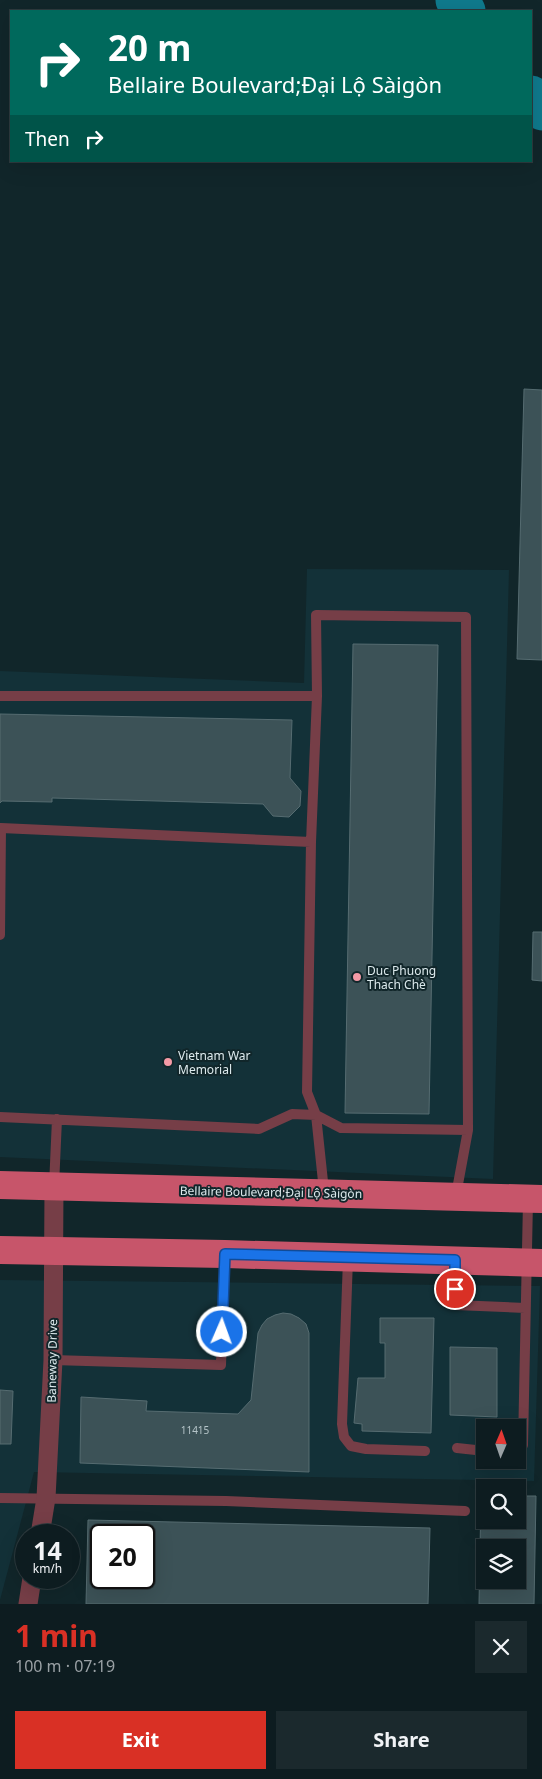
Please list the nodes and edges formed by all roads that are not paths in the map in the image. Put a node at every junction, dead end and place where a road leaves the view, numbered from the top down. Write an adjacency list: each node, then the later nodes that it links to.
1 (0, 696): 2 (lane)
2 (317, 696): 3 (lane); 8 (lane)
3 (311, 842): 4 (lane); 5 (lane)
4 (0, 935)
5 (316, 1115): 7 (lane); 8 (lane); 11 (lane)
6 (0, 1117): 7 (lane)
7 (57, 1119): 10 (lane)
8 (468, 1130): 12 (lane)
9 (0, 1186): 10 (main road, Bellaire Boulevard;Đại Lộ Sàigòn)
10 (54, 1187): 11 (main road, Bellaire Boulevard;Đại Lộ Sàigòn); 15 (street, Baneway Drive)
11 (324, 1194): 12 (main road, Bellaire Boulevard;Đại Lộ Sàigòn)
12 (456, 1197): 13 (main road, Bellaire Boulevard;Đại Lộ Sàigòn)
13 (535, 1199): 19 (lane)
14 (0, 1250): 15 (main road)
15 (53, 1250): 16 (main road); 21 (street, Baneway Drive)
16 (225, 1254): 17 (main road); 21 (lane)
17 (348, 1258): 18 (main road); 25 (lane)
18 (455, 1260): 19 (main road); 20 (lane)
19 (534, 1262): 20 (lane)
20 (525, 1308): 22 (lane)
21 (53, 1360): 27 (street, Baneway Drive)
22 (523, 1419)
23 (457, 1448): 24 (lane)
24 (476, 1449)
25 (425, 1451)
26 (0, 1498): 27 (lane)
27 (46, 1498): 28 (lane); 29 (street, Baneway Drive)
28 (465, 1511)
29 (42, 1524)
30 (30, 1589): 31 (street)
31 (28, 1604)

